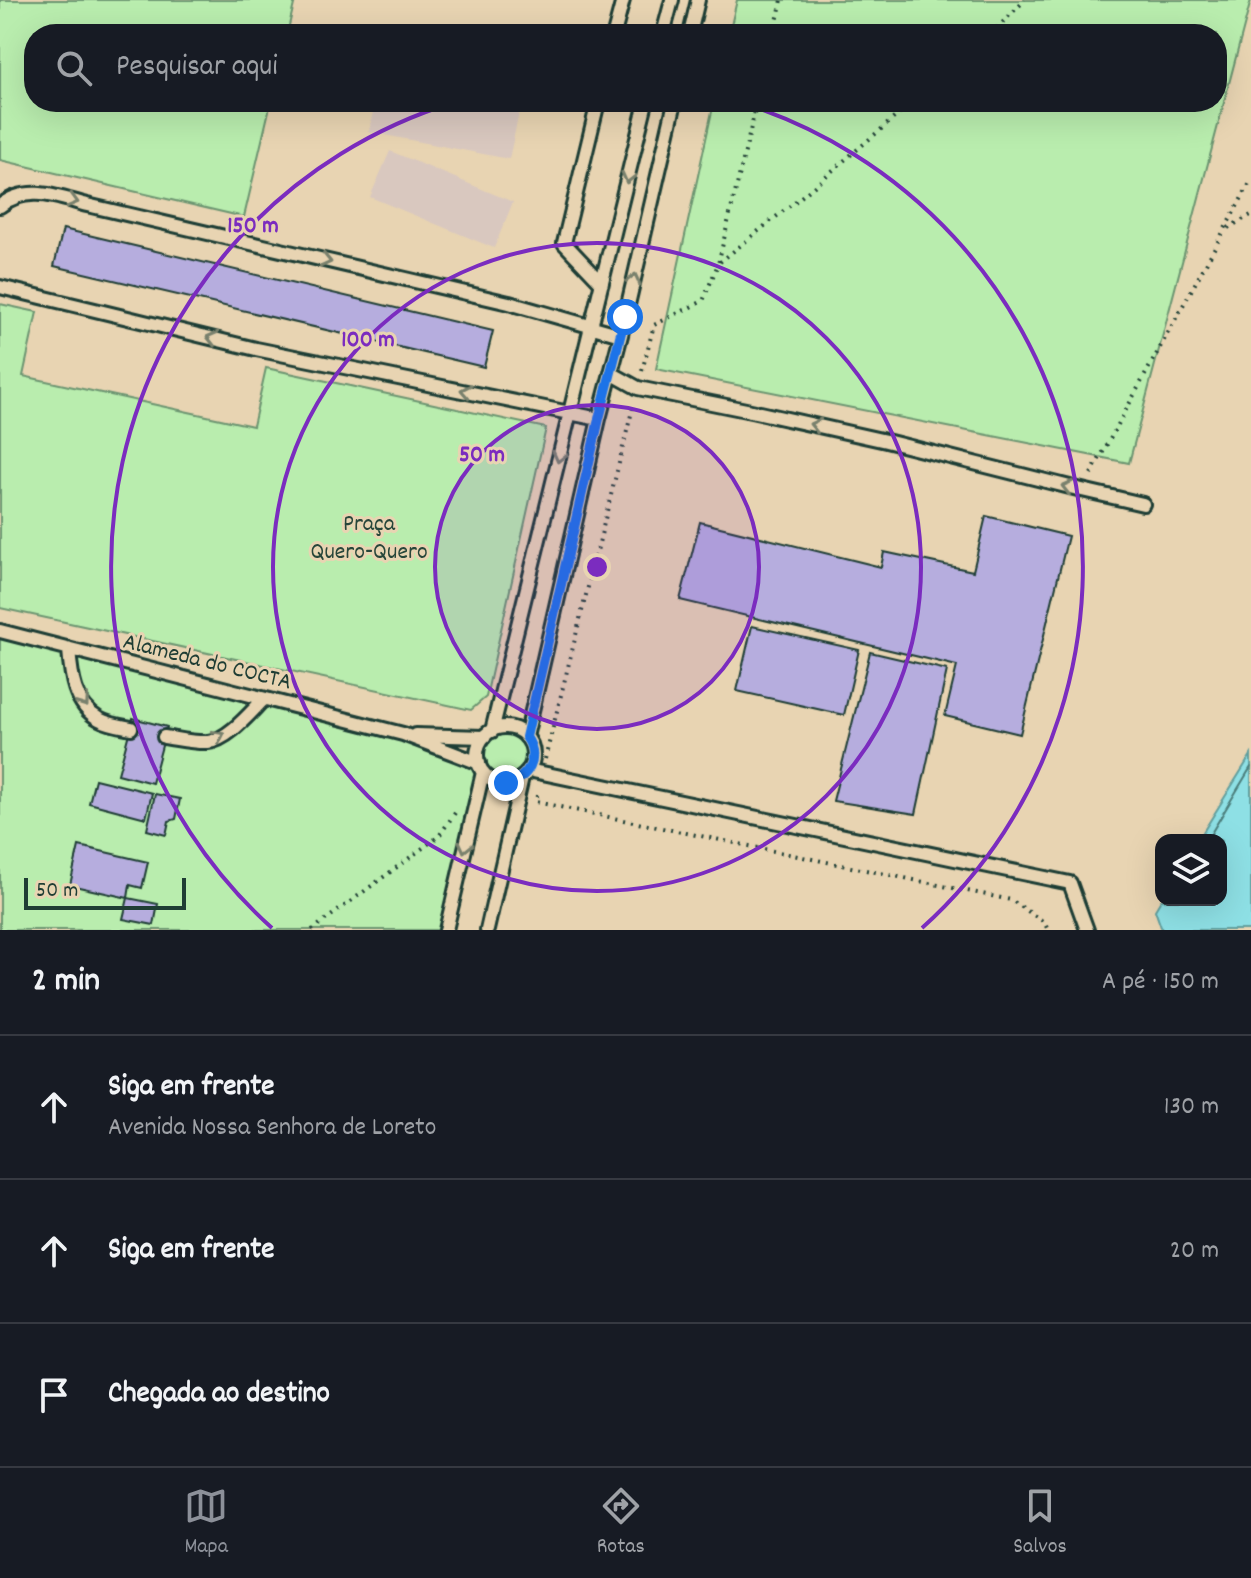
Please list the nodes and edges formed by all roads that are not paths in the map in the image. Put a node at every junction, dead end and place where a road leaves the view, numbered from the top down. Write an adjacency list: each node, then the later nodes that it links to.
1 (623, 0): 4 (lane)
2 (672, 0): 5 (lane)
3 (698, 0): 6 (lane)
4 (617, 24)
5 (666, 24)
6 (692, 24)
7 (596, 112): 11 (lane)
8 (644, 112): 11 (lane, one-way to 11)
9 (673, 112): 14 (lane, one-way to 9)
10 (0, 206): 13 (lane, one-way to 13)
11 (602, 283): 13 (lane)
12 (0, 287): 16 (lane, one-way to 12)
13 (591, 326): 14 (lane); 16 (lane)
14 (621, 335): 15 (lane)
15 (611, 373): 17 (lane); 18 (lane, one-way to 15)
16 (570, 412): 17 (lane); 24 (lane, one-way to 24)
17 (599, 419): 26 (lane)
18 (1143, 504)
19 (0, 631): 20 (lane, Alameda do COCTA)
20 (69, 650): 21 (lane, Alameda do COCTA); 22 (lane, one-way to 22)
21 (263, 700): 23 (lane, Alameda do COCTA); 25 (lane, one-way to 21)
22 (131, 728)
23 (403, 734): 24 (lane); 27 (lane)
24 (488, 734): 26 (lane); 27 (lane)
25 (164, 737)
26 (526, 737): 28 (lane)
27 (481, 767): 28 (lane); 29 (lane, one-way to 29)
28 (531, 773): 30 (lane); 31 (lane)
29 (446, 930)
30 (487, 930)
31 (1087, 930)

